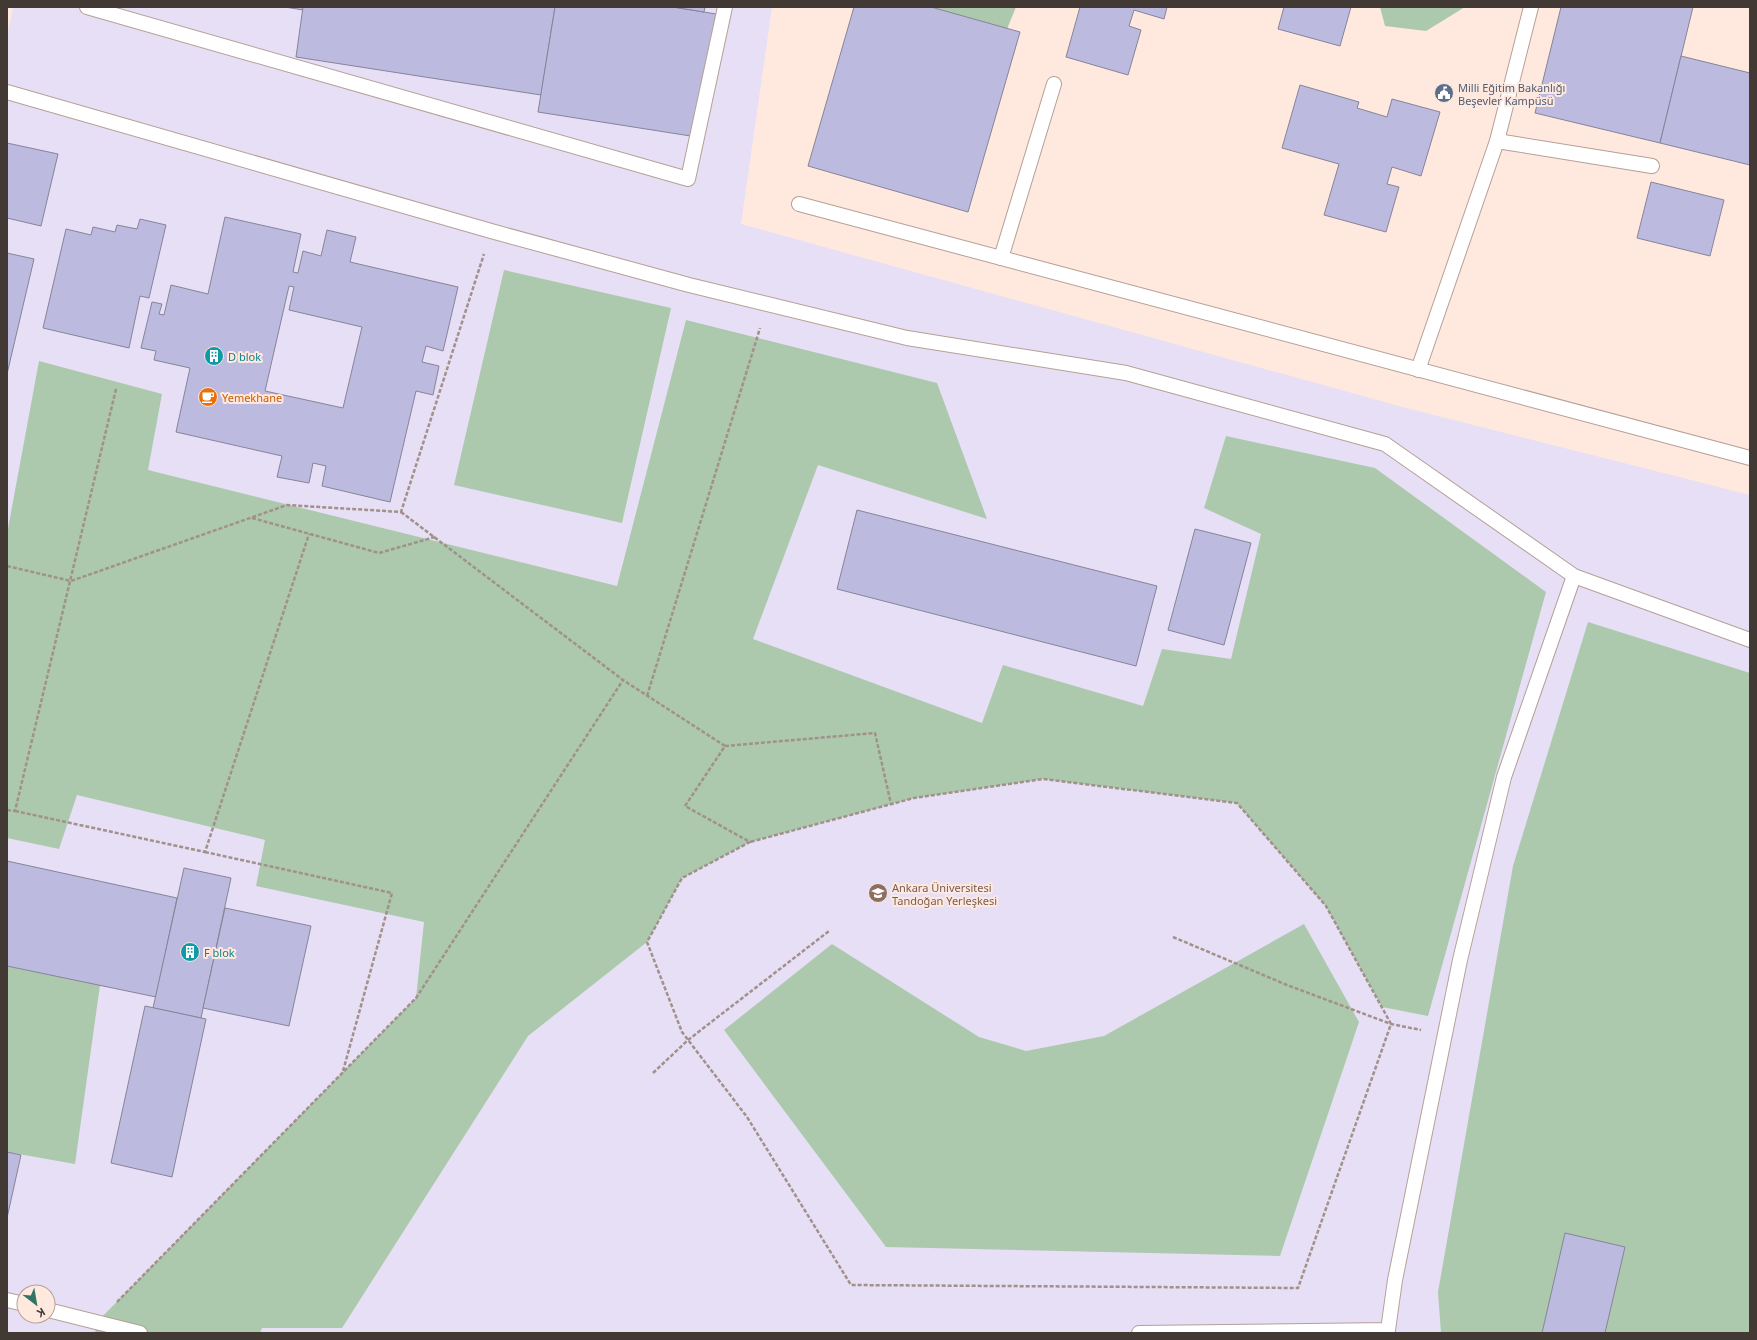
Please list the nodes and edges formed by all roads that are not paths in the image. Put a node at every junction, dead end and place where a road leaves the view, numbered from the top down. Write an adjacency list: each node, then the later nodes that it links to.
1 (87, 7): 2 (lane)
2 (725, 7)
3 (1531, 7): 6 (lane)
4 (1054, 84): 9 (lane)
5 (7, 92): 12 (lane)
6 (1497, 141): 7 (lane); 10 (lane)
7 (1652, 166)
8 (799, 204): 9 (lane)
9 (1001, 258): 10 (lane)
10 (1418, 370): 11 (lane)
11 (1750, 458)
12 (1574, 576): 13 (lane); 17 (lane)
13 (1750, 640)
14 (56, 1313): 15 (lane)
15 (96, 1328): 16 (lane)
16 (140, 1333)
17 (1139, 1333)

